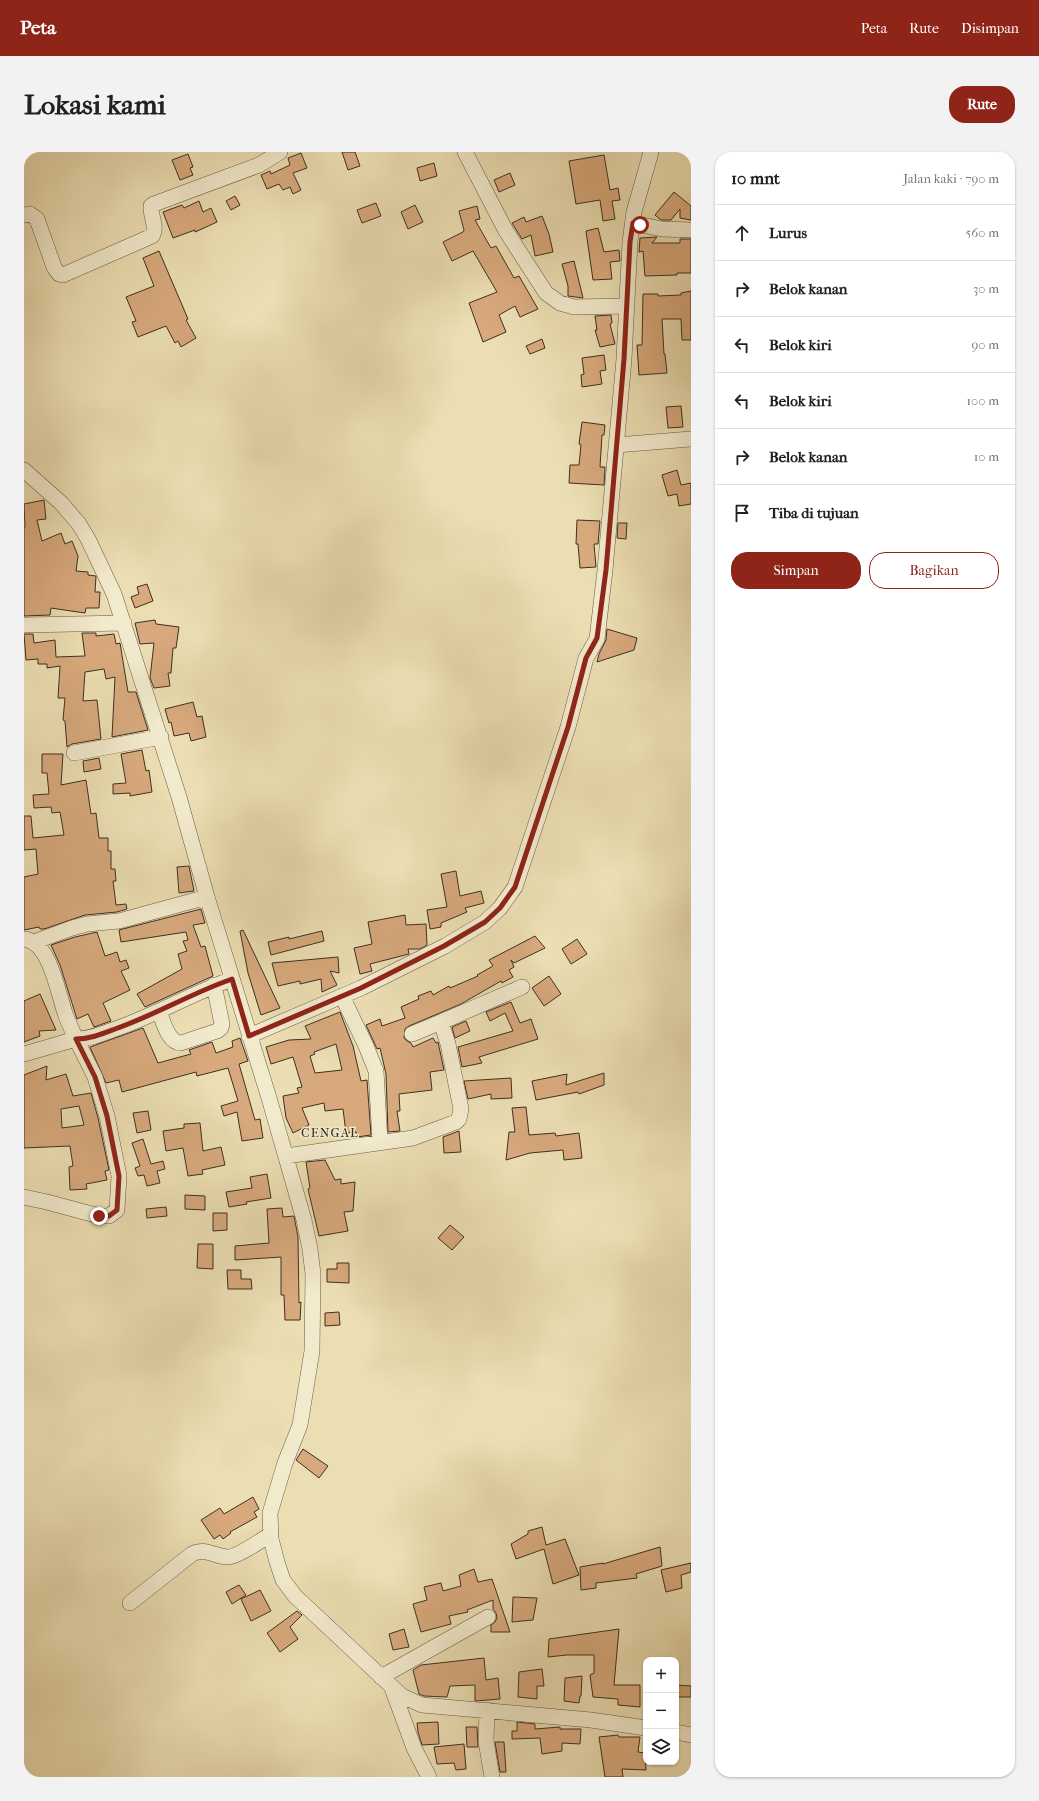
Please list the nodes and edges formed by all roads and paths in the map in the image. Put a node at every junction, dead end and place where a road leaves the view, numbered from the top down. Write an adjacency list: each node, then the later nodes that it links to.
1 (280, 152): 4 (street)
2 (465, 152): 7 (street)
3 (651, 152): 5 (street)
4 (24, 215)
5 (633, 223): 6 (street); 7 (street)
6 (691, 230)
7 (627, 306): 9 (street)
8 (691, 440): 9 (street)
9 (616, 445): 20 (street)
10 (24, 470): 11 (street)
11 (124, 622): 12 (street); 13 (street)
12 (24, 625)
13 (161, 736): 14 (street); 15 (street)
14 (74, 753)
15 (207, 897): 16 (street); 17 (street)
16 (29, 940): 25 (street)
17 (232, 979): 18 (street); 24 (street)
18 (214, 985): 21 (street); 21 (street)
19 (522, 987): 22 (street)
20 (342, 996): 24 (street); 27 (street)
21 (158, 1011): 25 (street)
22 (440, 1022): 23 (street); 27 (street)
23 (412, 1034)
24 (249, 1036): 28 (street)
25 (76, 1039): 26 (street); 29 (street)
26 (24, 1054)
27 (380, 1142): 28 (street)
28 (286, 1156): 30 (street)
29 (24, 1197)
30 (271, 1534): 31 (street); 33 (street)
31 (130, 1603)
32 (488, 1617): 33 (street)
33 (381, 1676): 34 (street)
34 (392, 1688): 35 (street); 39 (street)
35 (487, 1710): 36 (street); 40 (street)
36 (643, 1728)
37 (679, 1733): 38 (street)
38 (691, 1736)
39 (429, 1777)
40 (492, 1777)

